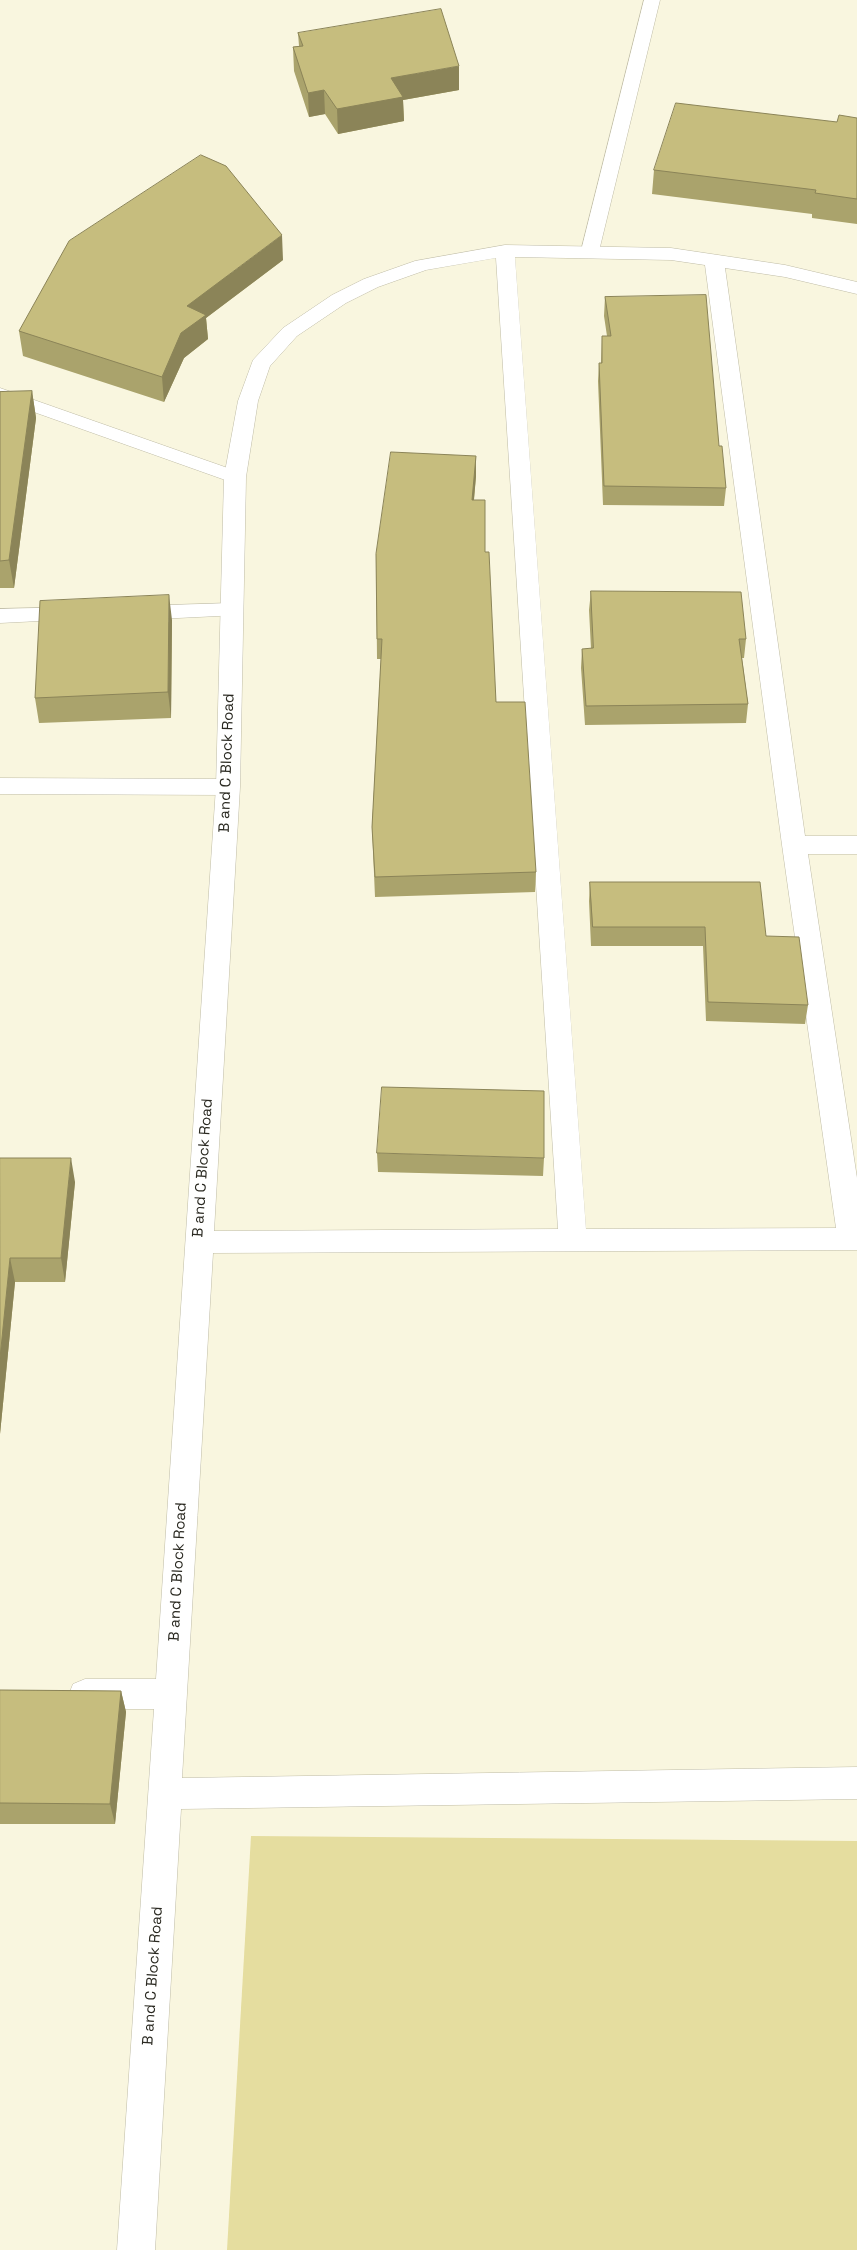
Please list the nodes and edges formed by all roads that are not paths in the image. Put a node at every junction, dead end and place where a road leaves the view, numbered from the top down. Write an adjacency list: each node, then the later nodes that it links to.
1 (652, 0): 3 (lane)
2 (505, 251): 3 (street, B and C Block Road); 7 (street, B and C Block Road); 17 (street)
3 (590, 251): 4 (street, B and C Block Road)
4 (714, 260): 5 (street, B and C Block Road); 14 (street)
5 (857, 288)
6 (0, 394): 7 (lane)
7 (235, 477): 8 (street, B and C Block Road)
8 (232, 610): 9 (lane); 13 (street, B and C Block Road)
9 (116, 613)
10 (87, 614): 11 (lane)
11 (0, 616)
12 (0, 786): 13 (lane)
13 (228, 787): 18 (street, B and C Block Road)
14 (794, 845): 15 (street); 16 (street)
15 (857, 845)
16 (854, 1239): 17 (street)
17 (573, 1240): 18 (street)
18 (198, 1242): 20 (street, B and C Block Road)
19 (57, 1694): 20 (street)
20 (171, 1694): 22 (street, B and C Block Road)
21 (857, 1783): 22 (street)
22 (164, 1794): 23 (street, B and C Block Road)
23 (136, 2250)

